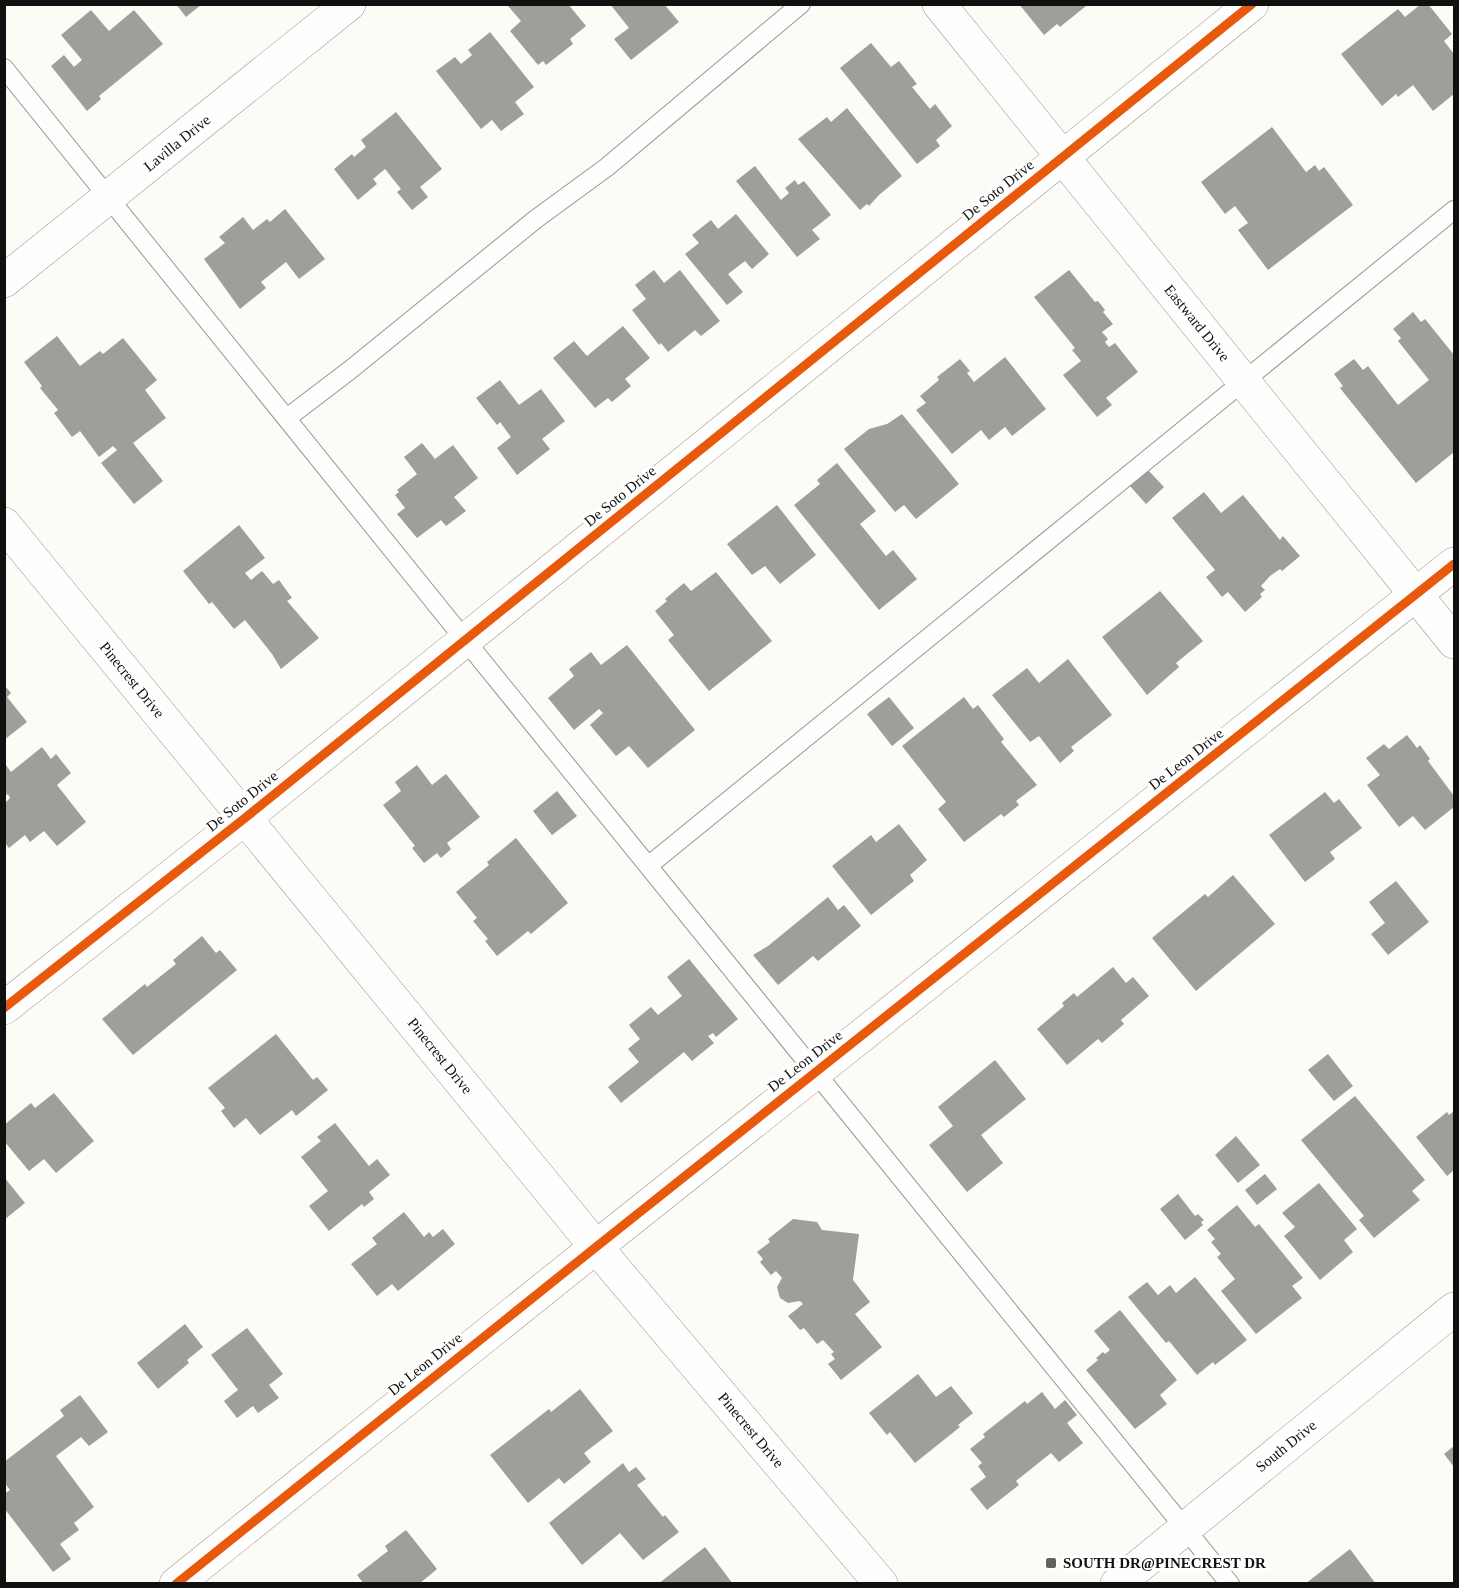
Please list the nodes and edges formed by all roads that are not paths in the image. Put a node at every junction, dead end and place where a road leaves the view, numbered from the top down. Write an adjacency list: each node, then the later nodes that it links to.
1 (350, 4): 7 (street, Lavilla Drive)
2 (801, 4): 11 (lane)
3 (939, 4): 6 (street, Eastward Drive)
4 (1252, 4): 6 (street, De Soto Drive)
5 (4, 68): 7 (lane)
6 (1064, 157): 10 (street, Eastward Drive); 15 (street, De Soto Drive)
7 (109, 198): 9 (street, Lavilla Drive); 11 (lane)
8 (1455, 210): 10 (lane)
9 (4, 281)
10 (1245, 381): 14 (street, Eastward Drive); 18 (lane)
11 (287, 418): 15 (lane)
12 (4, 524): 17 (street, Pinecrest Drive)
13 (1455, 564): 14 (street, De Leon Drive)
14 (1416, 595): 16 (street, Eastward Drive); 20 (street, De Leon Drive)
15 (465, 640): 17 (street, De Soto Drive); 18 (lane)
16 (1455, 642)
17 (245, 818): 19 (street, De Soto Drive); 21 (street, Pinecrest Drive)
18 (648, 866): 20 (lane)
19 (6, 1005)
20 (816, 1072): 21 (street, De Leon Drive); 23 (lane)
21 (596, 1247): 24 (street, De Leon Drive); 25 (street, Pinecrest Drive)
22 (1455, 1309): 23 (street, South Drive)
23 (1185, 1528): 26 (street, South Drive); 27 (lane)
24 (176, 1584)
25 (881, 1584)
26 (1117, 1584)
27 (1230, 1584)

